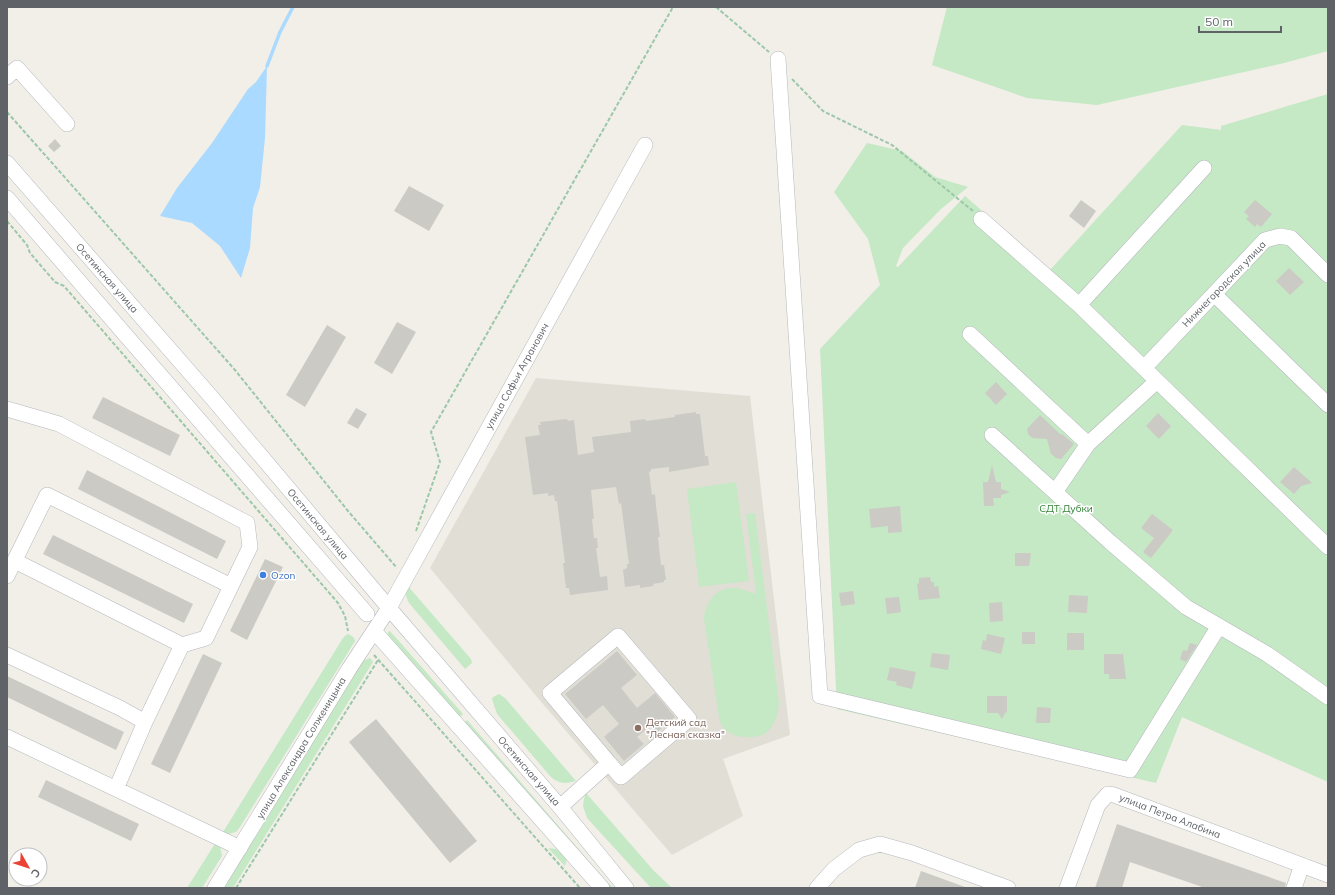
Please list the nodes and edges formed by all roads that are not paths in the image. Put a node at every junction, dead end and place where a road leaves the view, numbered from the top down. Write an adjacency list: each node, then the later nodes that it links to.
1 (778, 60): 28 (street)
2 (12, 72): 3 (street)
3 (67, 124)
4 (645, 145): 26 (street, улица Софьи Агранович)
5 (7, 163): 21 (street, Осетинская улица)
6 (1204, 168): 11 (street)
7 (7, 198): 20 (street)
8 (981, 219): 11 (street)
9 (1328, 275): 10 (street, Нижнегородская улица)
10 (1214, 294): 13 (street, Нижнегородская улица); 15 (street)
11 (1079, 305): 13 (street)
12 (970, 334): 18 (street)
13 (1144, 368): 14 (street)
14 (1158, 381): 18 (street); 22 (street)
15 (1328, 405)
16 (7, 409): 25 (street)
17 (992, 435): 19 (street)
18 (1088, 444): 19 (street)
19 (1055, 492): 28 (street)
20 (292, 528): 21 (street); 27 (street)
21 (324, 531): 26 (street, Осетинская улица)
22 (1328, 547)
23 (15, 560): 24 (street); 25 (street); 30 (street)
24 (7, 576)
25 (231, 586): 30 (street)
26 (388, 608): 29 (street, улица Александра Солженицына); 37 (street, Осетинская улица)
27 (366, 614)
28 (1219, 626): 32 (street)
29 (374, 631): 38 (street, улица Александра Солженицына); 42 (street)
30 (182, 644): 33 (street)
31 (7, 655): 33 (street)
32 (1328, 697)
33 (145, 722): 36 (street)
34 (7, 737): 36 (street)
35 (609, 763): 35 (street); 37 (street)
36 (116, 789): 38 (street)
37 (560, 807): 43 (street, Осетинская улица)
38 (240, 848): 41 (street, улица Александра Солженицына)
39 (1302, 865): 40 (street, улица Петра Алабина); 46 (street, улица Петра Алабина); 47 (street)
40 (1328, 875)
41 (215, 888)
42 (602, 888)
43 (626, 888)
44 (817, 888): 45 (street)
45 (1008, 888)
46 (1067, 888)
47 (1294, 888)

